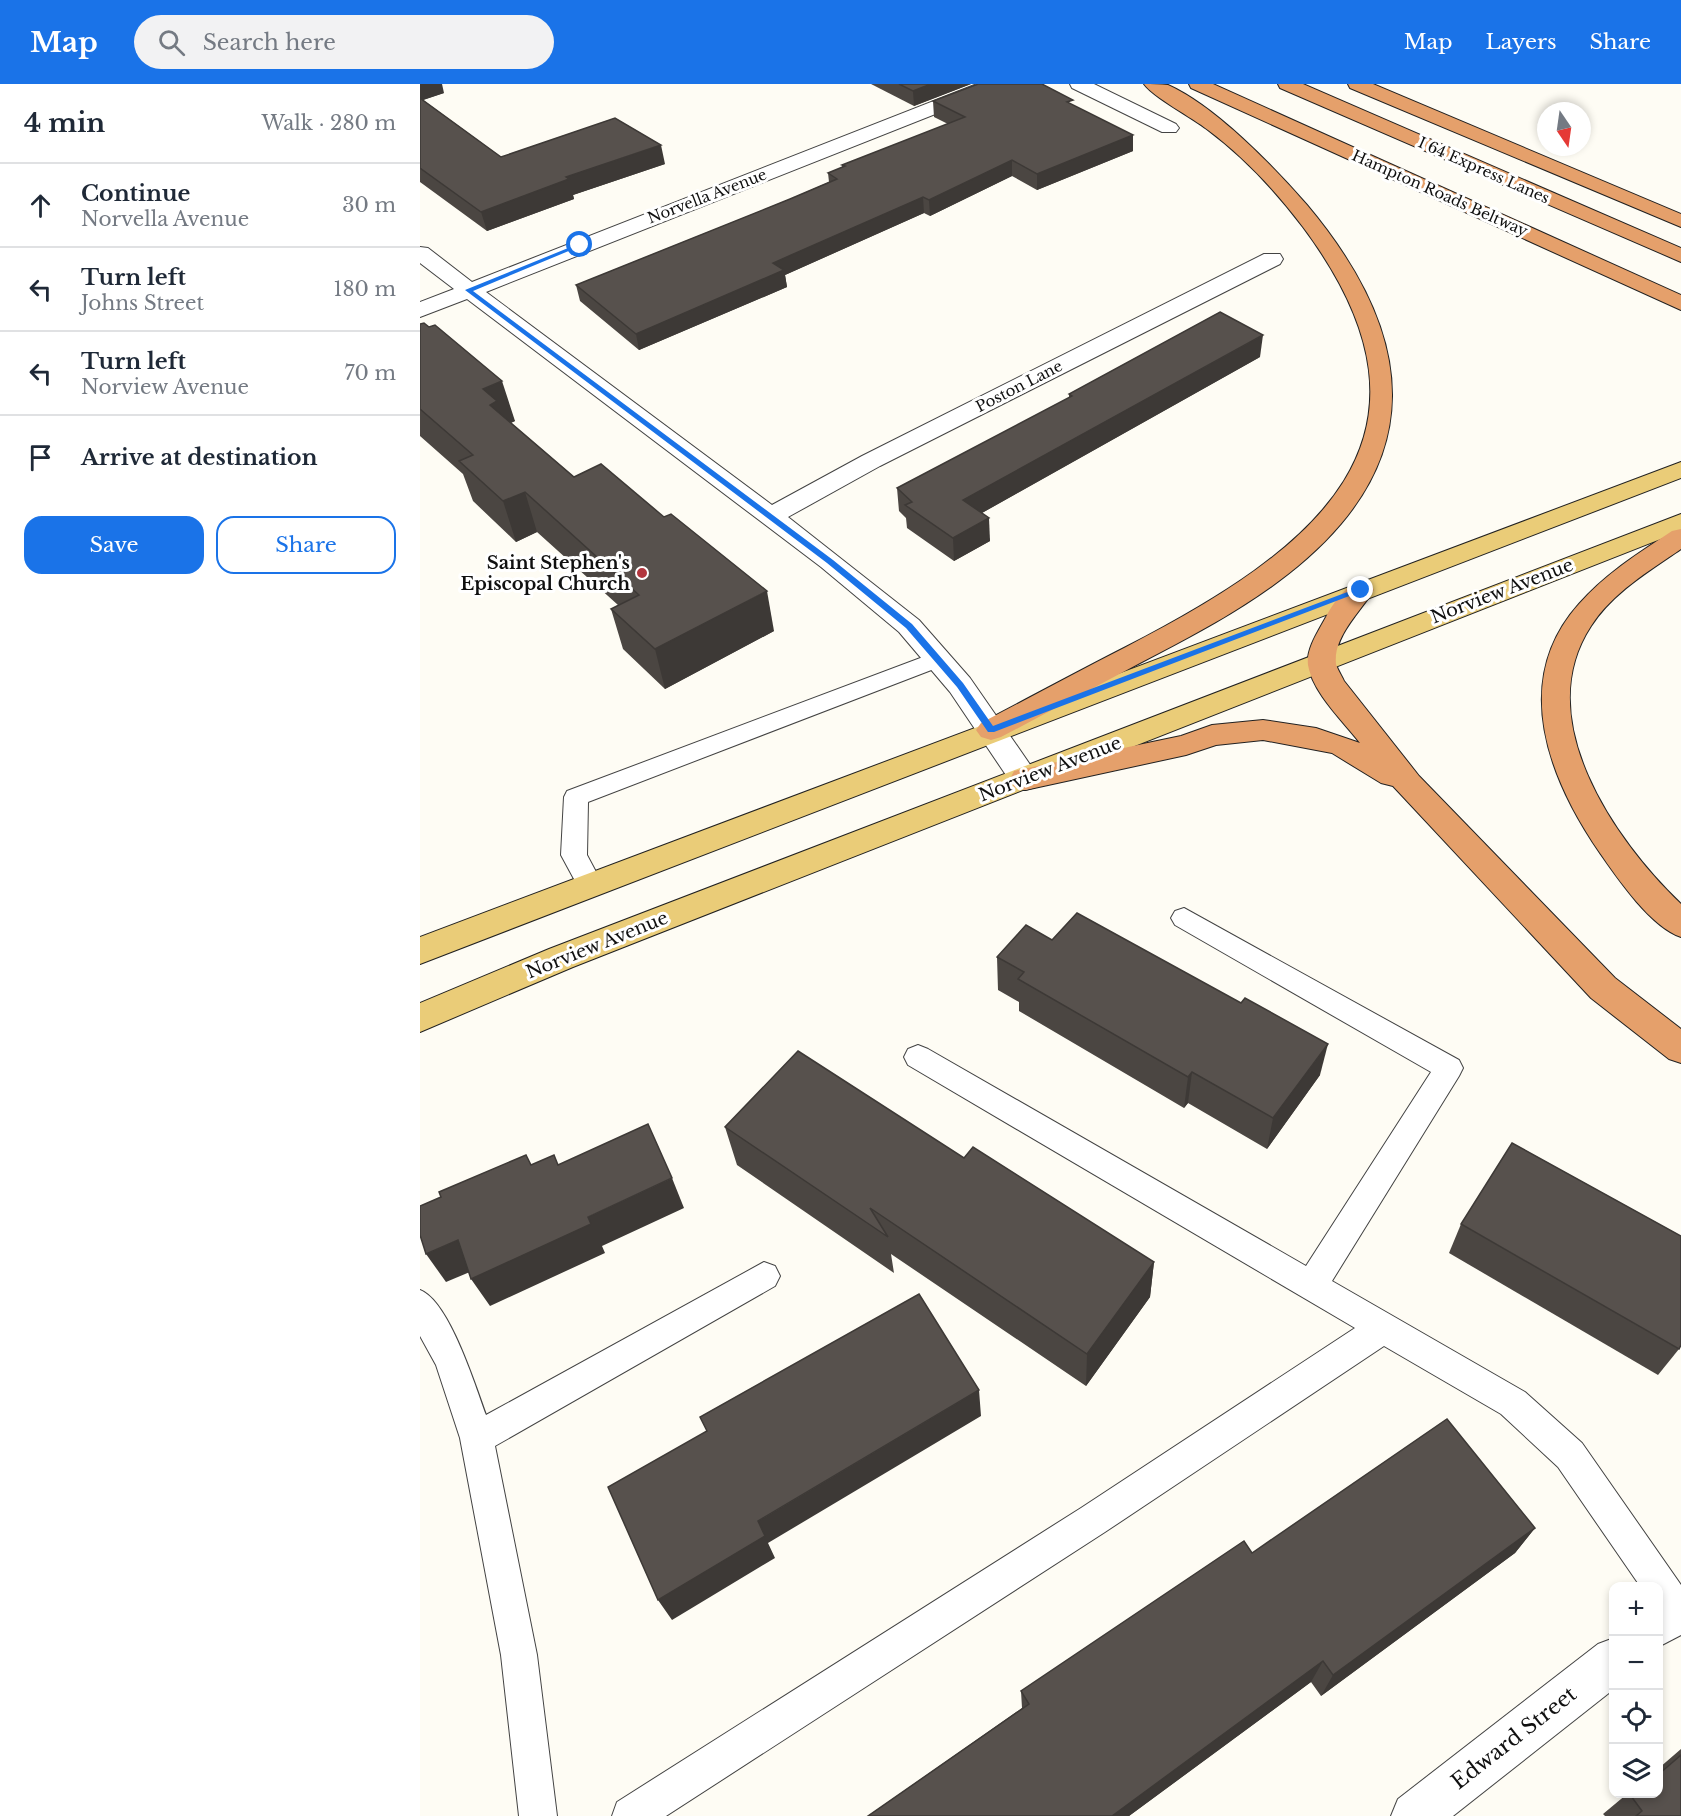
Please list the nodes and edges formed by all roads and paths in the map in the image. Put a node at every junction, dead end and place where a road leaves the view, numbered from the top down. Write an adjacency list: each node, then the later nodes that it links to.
1 (994, 84): 12 (street, Norvella Avenue)
2 (1079, 84): 7 (street)
3 (1153, 84): 22 (highway)
4 (1198, 84): 13 (highway, Hampton Roads Beltway)
5 (1287, 84): 10 (highway, I 64 Express Lanes)
6 (1357, 84): 8 (highway)
7 (1169, 128)
8 (1681, 221)
9 (420, 253): 12 (street)
10 (1681, 256)
11 (1272, 259): 16 (street, Poston Lane)
12 (468, 290): 14 (street, Norvella Avenue); 16 (street)
13 (1681, 303)
14 (420, 310)
15 (1681, 468): 19 (main road)
16 (769, 517): 20 (street)
17 (1681, 522): 21 (main road, Norview Avenue)
18 (1681, 537): 27 (highway)
19 (1361, 590): 21 (highway); 22 (main road)
20 (939, 659): 22 (street); 25 (lane)
21 (1322, 663): 23 (main road, Norview Avenue); 24 (highway)
22 (991, 730): 23 (street); 25 (main road)
23 (1025, 779): 24 (highway); 29 (main road, Norview Avenue)
24 (1408, 784): 30 (highway)
25 (590, 885): 28 (main road)
26 (1184, 918): 33 (lane)
27 (1681, 924)
28 (420, 951)
29 (420, 1018)
30 (1681, 1049)
31 (918, 1057): 33 (lane)
32 (764, 1276): 36 (lane)
33 (1312, 1285): 35 (lane)
34 (420, 1305): 36 (lane)
35 (1385, 1327): 37 (lane); 40 (lane)
36 (477, 1438): 39 (lane)
37 (1672, 1614)
38 (1609, 1664): 41 (street, Edward Street)
39 (538, 1816)
40 (631, 1816)
41 (1415, 1816)

